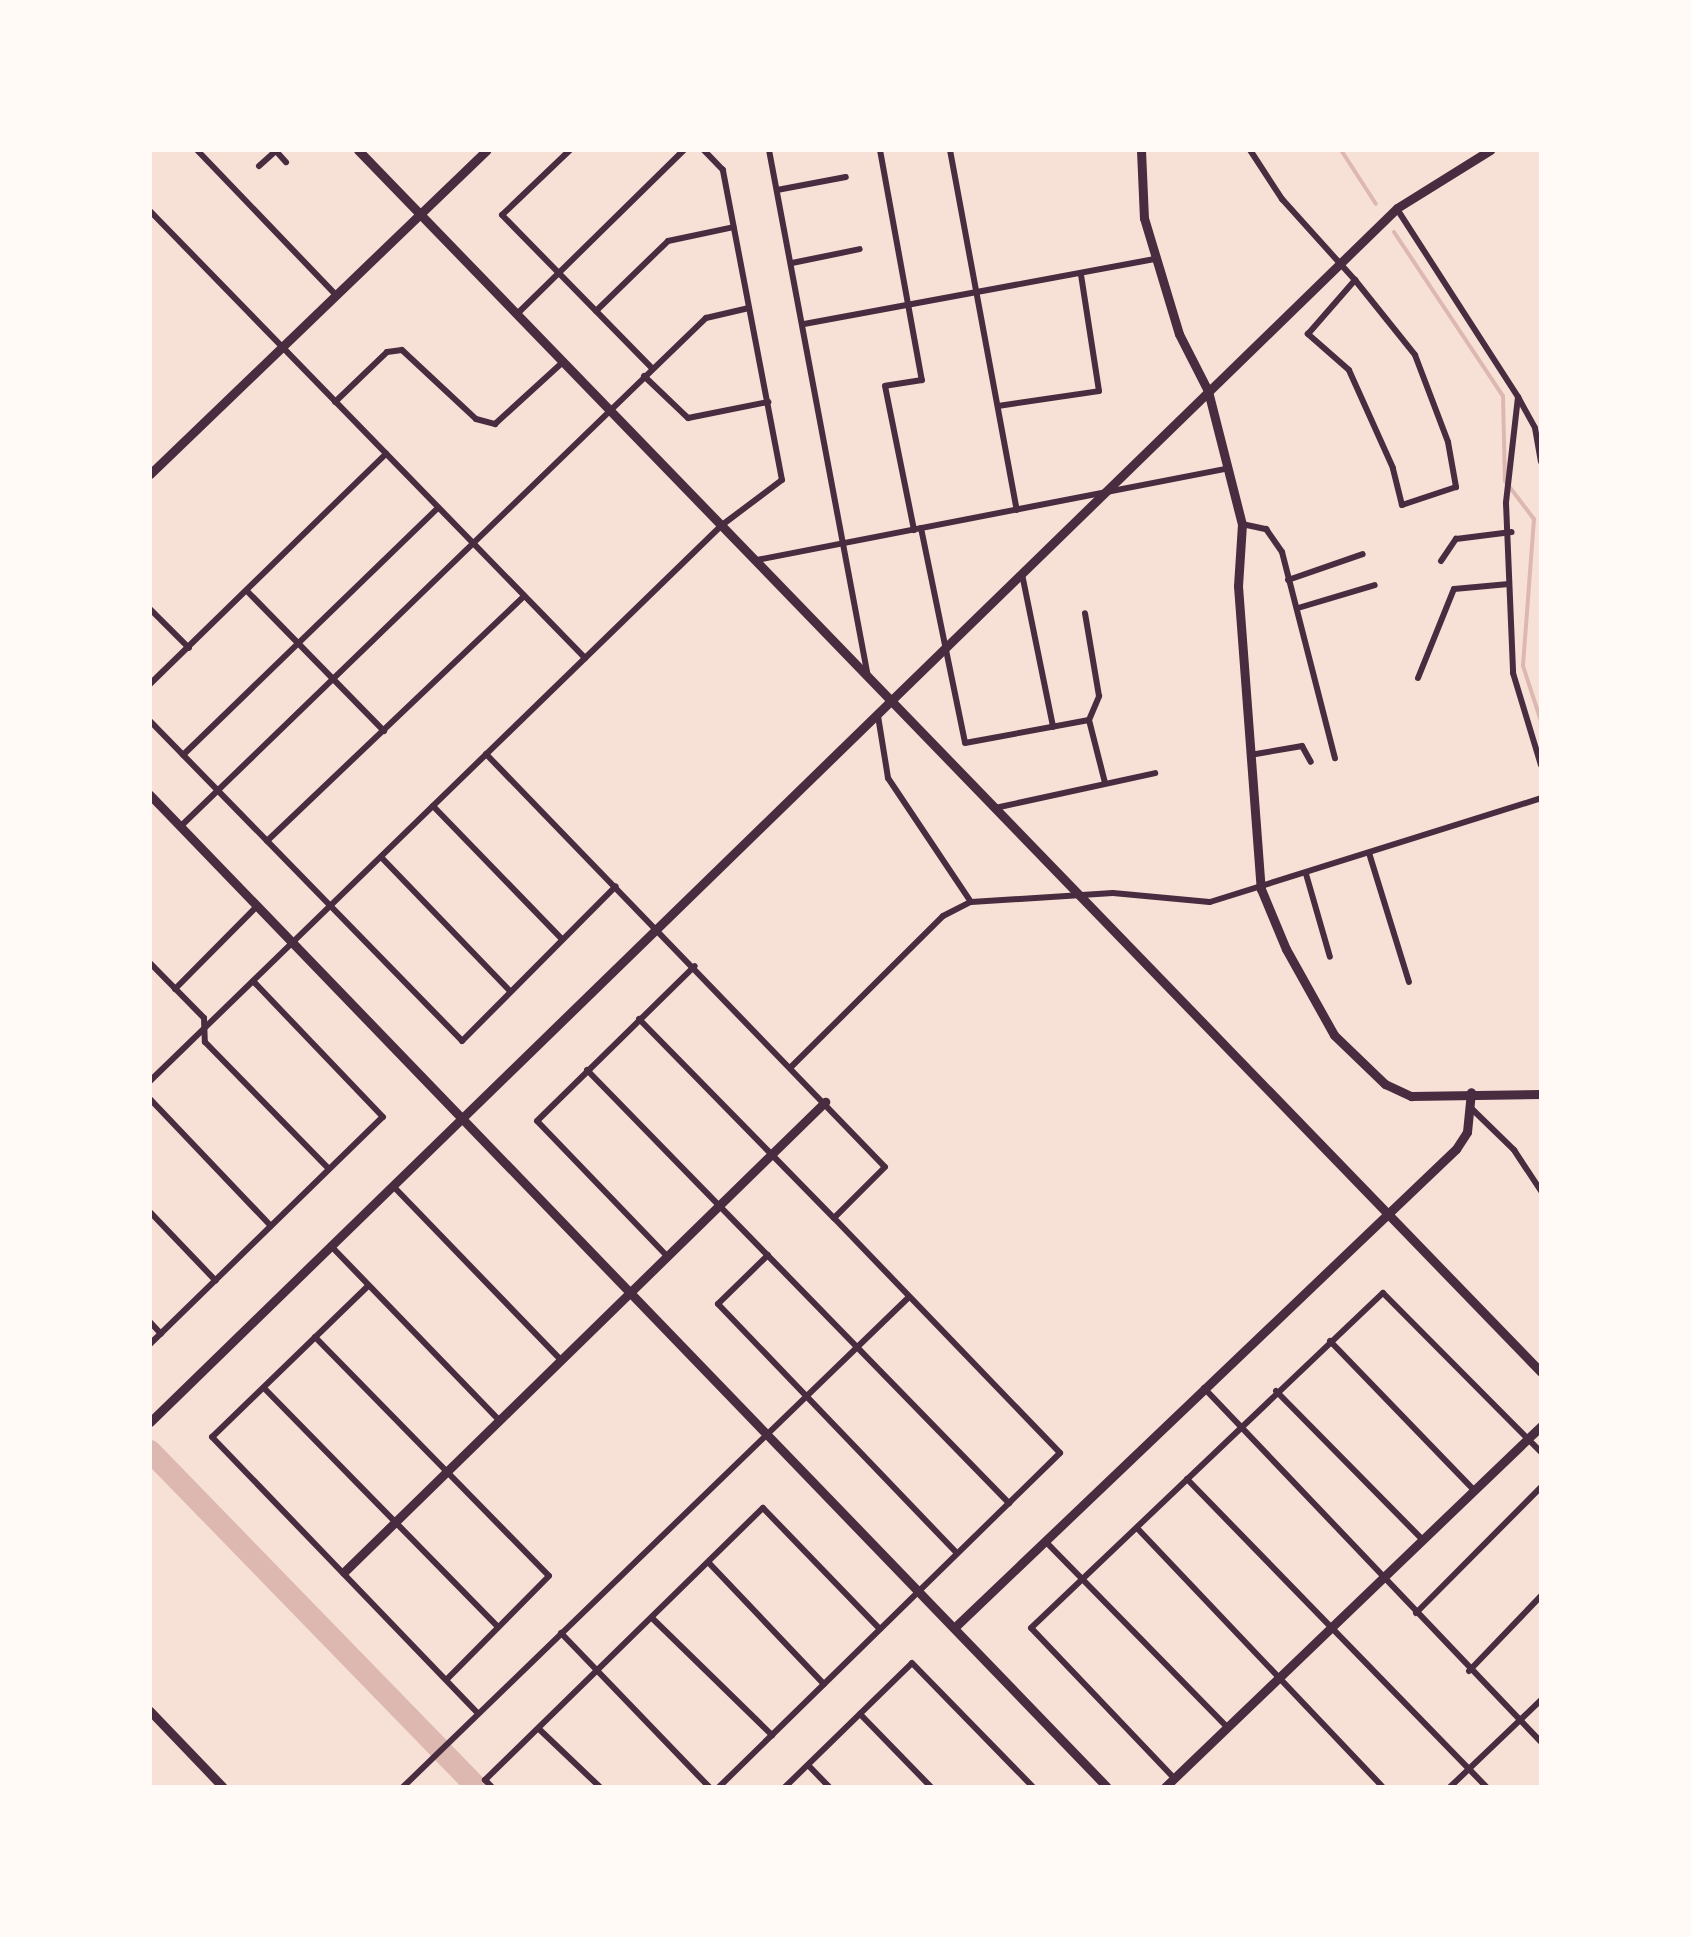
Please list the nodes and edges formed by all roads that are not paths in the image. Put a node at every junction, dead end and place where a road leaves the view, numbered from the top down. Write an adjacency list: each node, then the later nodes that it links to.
1 (197, 150): 30 (street)
2 (277, 150): 14 (street); 15 (street)
3 (358, 150): 20 (street)
4 (487, 150): 20 (street)
5 (570, 150): 26 (street)
6 (684, 150): 26 (street)
7 (704, 150): 21 (street)
8 (769, 150): 17 (street)
9 (880, 150): 31 (street)
10 (950, 150): 29 (street)
11 (1140, 150): 23 (street)
12 (1250, 150): 25 (street)
13 (1490, 150): 18 (street)
14 (286, 162)
15 (260, 166)
16 (846, 178): 17 (street)
17 (777, 190): 24 (street)
18 (1397, 208): 25 (street); 41 (street)
19 (150, 210): 36 (street)
20 (420, 214): 30 (street); 34 (street)
21 (734, 228): 32 (street); 33 (street)
22 (860, 249): 24 (street)
23 (1160, 258): 27 (street); 40 (street)
24 (792, 263): 35 (street)
25 (1338, 264): 28 (street); 40 (street)
26 (558, 272): 33 (street); 34 (street)
27 (1081, 274): 29 (street); 44 (street)
28 (1355, 280): 28 (street)
29 (979, 294): 31 (street); 44 (street)
30 (336, 295): 36 (street)
31 (910, 303): 35 (street); 55 (street)
32 (749, 308): 38 (street); 43 (street)
33 (596, 311): 38 (street)
34 (517, 314): 37 (street)
35 (804, 324): 58 (street)
36 (282, 348): 42 (street); 49 (street)
37 (563, 362): 42 (street); 45 (street)
38 (652, 368): 39 (street)
39 (644, 376): 43 (street); 45 (street)
40 (1208, 391): 48 (street); 50 (street)
41 (1518, 396): 47 (street); 56 (street)
42 (336, 402): 46 (street)
43 (768, 402): 54 (street)
44 (998, 406): 52 (street)
45 (610, 410): 54 (street); 57 (street)
46 (386, 454): 51 (street); 66 (street)
47 (1541, 461)
48 (1224, 470): 50 (street); 53 (street)
49 (150, 474)
50 (1106, 492): 52 (street); 62 (street)
51 (438, 508): 57 (street); 71 (street)
52 (1017, 510): 55 (street)
53 (1242, 524): 63 (street); 87 (street)
54 (722, 526): 60 (street); 74 (street)
55 (917, 529): 58 (street); 73 (street)
56 (1512, 532): 61 (street); 64 (street)
57 (472, 543): 67 (street); 75 (street)
58 (843, 544): 60 (street); 76 (street)
59 (1363, 554): 63 (street)
60 (756, 560): 76 (street)
61 (1441, 560)
62 (1022, 574): 73 (street); 83 (street)
63 (1288, 580): 68 (street)
64 (1509, 584): 77 (street); 90 (street)
65 (1374, 585): 68 (street)
66 (247, 591): 71 (street); 72 (street)
67 (524, 596): 74 (street); 84 (street)
68 (1298, 608): 88 (street)
69 (150, 609): 72 (street)
70 (1085, 613): 81 (street)
71 (298, 642): 75 (street); 86 (street)
72 (188, 648): 78 (street)
73 (946, 648): 79 (street); 83 (street)
74 (585, 658): 85 (street)
75 (333, 678): 84 (street); 93 (street)
76 (868, 678): 79 (street)
77 (1418, 678)
78 (150, 684)
79 (892, 702): 80 (street); 97 (street)
80 (878, 716): 106 (street); 109 (street)
81 (1089, 720): 83 (street); 92 (street)
82 (150, 721): 86 (street)
83 (1053, 727)
84 (384, 731): 99 (street)
85 (486, 754): 96 (street); 103 (street)
86 (183, 755): 93 (street)
87 (1249, 756): 89 (street); 104 (street)
88 (1335, 758)
89 (1311, 762)
90 (1541, 766)
91 (1155, 773): 92 (street)
92 (1105, 783): 97 (street)
93 (218, 791): 98 (street); 99 (street)
94 (150, 796): 98 (street)
95 (1541, 798): 100 (street)
96 (433, 806): 101 (street); 110 (street)
97 (994, 808): 105 (street)
98 (180, 827): 107 (street)
99 (267, 841): 108 (street)
100 (1369, 852): 102 (street); 116 (street)
101 (381, 857): 108 (street); 118 (street)
102 (1306, 874): 104 (street); 112 (street)
103 (616, 886): 109 (street); 110 (street)
104 (1261, 888): 105 (street); 124 (street)
105 (1078, 894): 106 (street); 136 (street)
106 (972, 902): 121 (street)
107 (257, 906): 111 (street); 117 (street)
108 (330, 906): 111 (street); 118 (street)
109 (658, 929): 114 (street); 129 (street)
110 (562, 939): 118 (street)
111 (293, 942): 115 (street); 129 (street)
112 (1330, 956)
113 (150, 964): 117 (street)
114 (695, 966): 119 (street); 121 (street)
115 (253, 981): 120 (street); 131 (street)
116 (1409, 982)
117 (175, 989): 120 (street)
118 (510, 991)
119 (639, 1019): 122 (street); 130 (street)
120 (205, 1028): 123 (street); 131 (street)
121 (792, 1066): 127 (street)
122 (587, 1070): 134 (street); 141 (street)
123 (150, 1081)
124 (1470, 1092): 125 (street); 128 (street)
125 (1541, 1094)
126 (150, 1099): 138 (street)
127 (825, 1102): 130 (street); 137 (street)
128 (1472, 1109): 133 (street); 136 (street)
129 (463, 1118): 132 (street); 144 (street)
130 (772, 1154): 134 (street); 137 (street)
131 (330, 1170): 138 (street)
132 (393, 1186): 139 (street); 152 (street)
133 (1541, 1191)
134 (721, 1203): 140 (street); 141 (street)
135 (150, 1212): 142 (street)
136 (1386, 1214): 153 (street); 155 (street)
137 (834, 1218): 145 (street)
138 (271, 1226): 142 (street)
139 (331, 1246): 143 (street); 159 (street)
140 (768, 1255): 151 (street); 157 (street)
141 (666, 1256): 144 (street)
142 (216, 1281): 147 (street)
143 (368, 1286): 148 (street); 158 (street)
144 (630, 1291): 152 (street); 162 (street)
145 (909, 1297): 151 (street); 169 (street)
146 (150, 1322): 147 (street)
147 (161, 1334): 150 (street)
148 (315, 1337): 154 (street); 165 (street)
149 (1330, 1341): 156 (street); 163 (street); 168 (street)
150 (150, 1344)
151 (856, 1348): 157 (street); 169 (street)
152 (562, 1360): 158 (street)
153 (1541, 1372)
154 (264, 1387): 170 (street); 176 (street)
155 (1202, 1387): 160 (street); 173 (street)
156 (1276, 1391): 160 (street); 172 (street)
157 (805, 1398): 162 (street); 174 (street)
158 (500, 1421): 165 (street)
159 (150, 1422)
160 (1240, 1426): 166 (street); 177 (street)
161 (1541, 1426): 163 (street)
162 (768, 1434): 179 (street); 187 (street)
163 (1528, 1438): 164 (street); 168 (street)
164 (1541, 1452)
165 (448, 1473): 170 (street); 183 (street)
166 (1186, 1479): 171 (street); 186 (street)
167 (1541, 1487): 181 (street)
168 (1474, 1490): 172 (street)
169 (1009, 1503): 174 (street)
170 (396, 1522): 176 (street); 183 (street)
171 (1137, 1528): 178 (street); 191 (street)
172 (1424, 1540): 177 (street)
173 (1046, 1542): 178 (street); 184 (street)
174 (958, 1554): 179 (street)
175 (709, 1563): 182 (street); 185 (street); 192 (street)
176 (344, 1572): 190 (street)
177 (1386, 1578): 181 (street); 186 (street)
178 (1083, 1579): 198 (street); 204 (street)
179 (919, 1591): 184 (street); 185 (street)
180 (1541, 1596): 189 (street)
181 (1416, 1613): 189 (street)
182 (652, 1618): 188 (street); 200 (street)
183 (498, 1626): 190 (street)
184 (954, 1628): 215 (street)
185 (880, 1629): 192 (street)
186 (1332, 1629): 191 (street); 203 (street)
187 (561, 1633): 188 (street); 195 (street)
188 (597, 1671): 199 (street); 209 (street)
189 (1469, 1671): 197 (street)
190 (447, 1679): 195 (street)
191 (1280, 1680): 198 (street); 217 (street)
192 (824, 1684): 200 (street)
193 (1541, 1700): 197 (street)
194 (150, 1711): 205 (street)
195 (478, 1713): 206 (street)
196 (860, 1714): 202 (street); 213 (street); 214 (street)
197 (1520, 1721): 201 (street); 203 (street)
198 (1228, 1728): 204 (street)
199 (539, 1729): 207 (street); 208 (street)
200 (772, 1735): 210 (street)
201 (1541, 1742)
202 (808, 1765): 211 (street); 212 (street)
203 (1468, 1769): 218 (street); 219 (street)
204 (1174, 1778): 216 (street)
205 (223, 1787)
206 (403, 1787)
207 (492, 1787)
208 (600, 1787)
209 (709, 1787)
210 (718, 1787)
211 (784, 1787)
212 (829, 1787)
213 (931, 1787)
214 (1033, 1787)
215 (1107, 1787)
216 (1165, 1787)
217 (1383, 1787)
218 (1450, 1787)
219 (1486, 1787)

